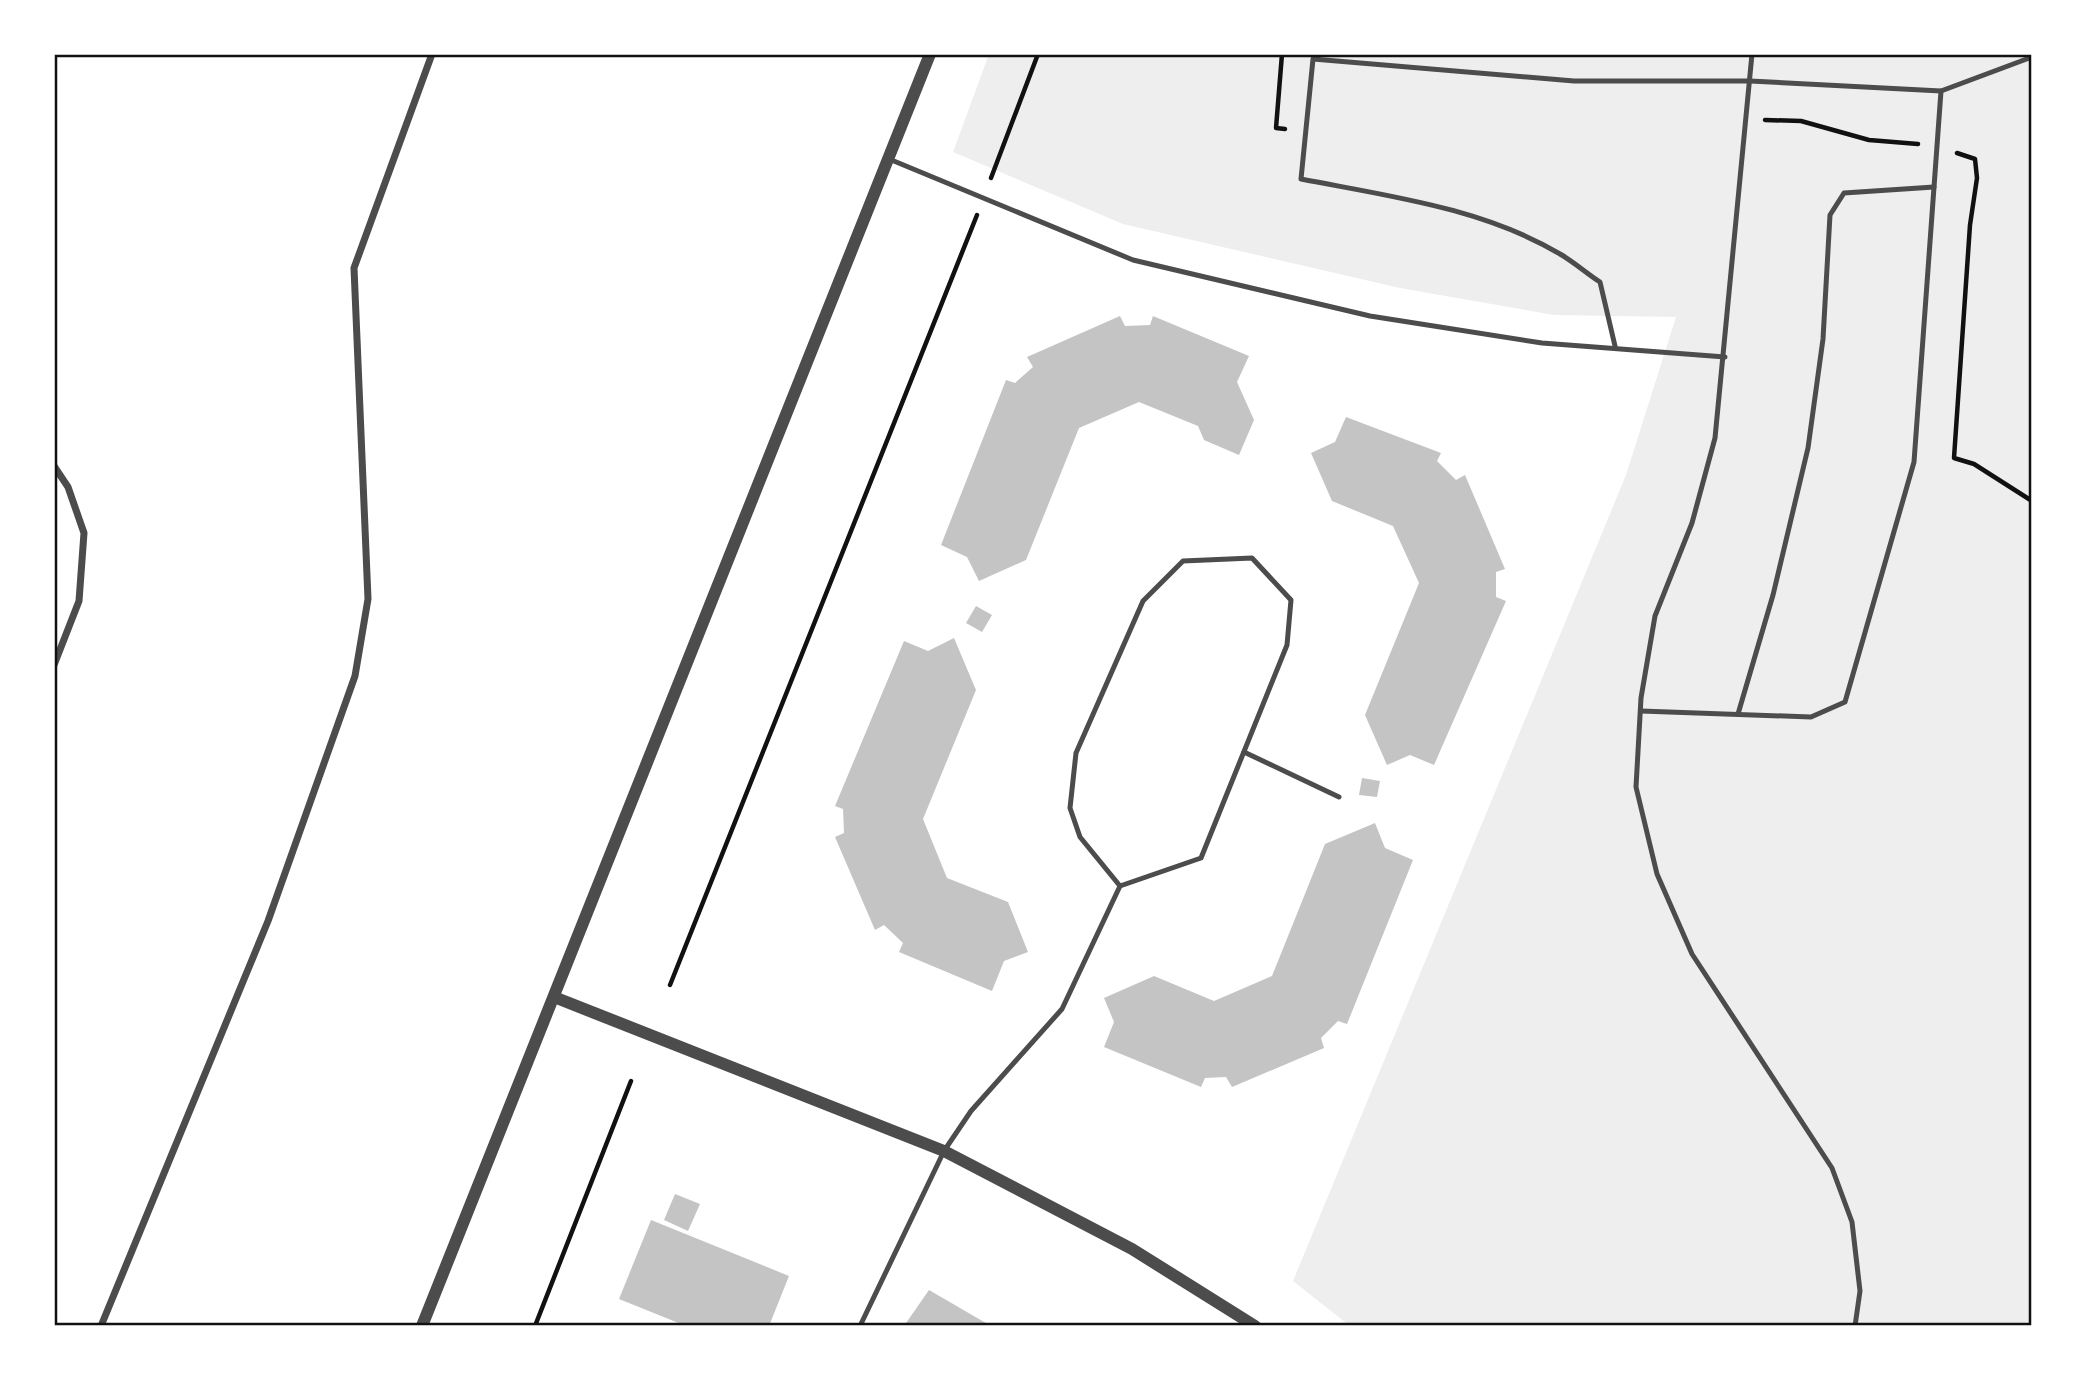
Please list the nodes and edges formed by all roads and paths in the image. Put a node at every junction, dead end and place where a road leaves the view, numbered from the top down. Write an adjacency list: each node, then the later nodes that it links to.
1 (432, 54): 26 (street)
2 (930, 54): 10 (street)
3 (1038, 54): 12 (path)
4 (1282, 54): 9 (path)
5 (1752, 54): 7 (lane)
6 (2032, 57): 8 (lane)
7 (1750, 81): 8 (lane); 9 (lane); 14 (lane)
8 (1941, 92): 11 (lane)
9 (1306, 132): 13 (lane)
10 (889, 159): 12 (lane); 23 (street)
11 (1934, 187): 18 (lane); 18 (lane)
12 (984, 197): 13 (lane); 22 (path)
13 (1615, 346): 14 (lane)
14 (1725, 357): 17 (lane)
15 (54, 466): 16 (street)
16 (54, 665)
17 (1641, 710): 18 (lane); 31 (lane)
18 (1738, 715)
19 (1244, 752): 20 (lane); 21 (lane); 21 (lane)
20 (1339, 797)
21 (1120, 886): 25 (lane)
22 (670, 985)
23 (554, 998): 25 (street); 27 (street)
24 (631, 1081): 28 (path)
25 (944, 1151): 29 (lane); 30 (street)
26 (101, 1326)
27 (422, 1326)
28 (535, 1326)
29 (860, 1326)
30 (1255, 1326)
31 (1855, 1326)

